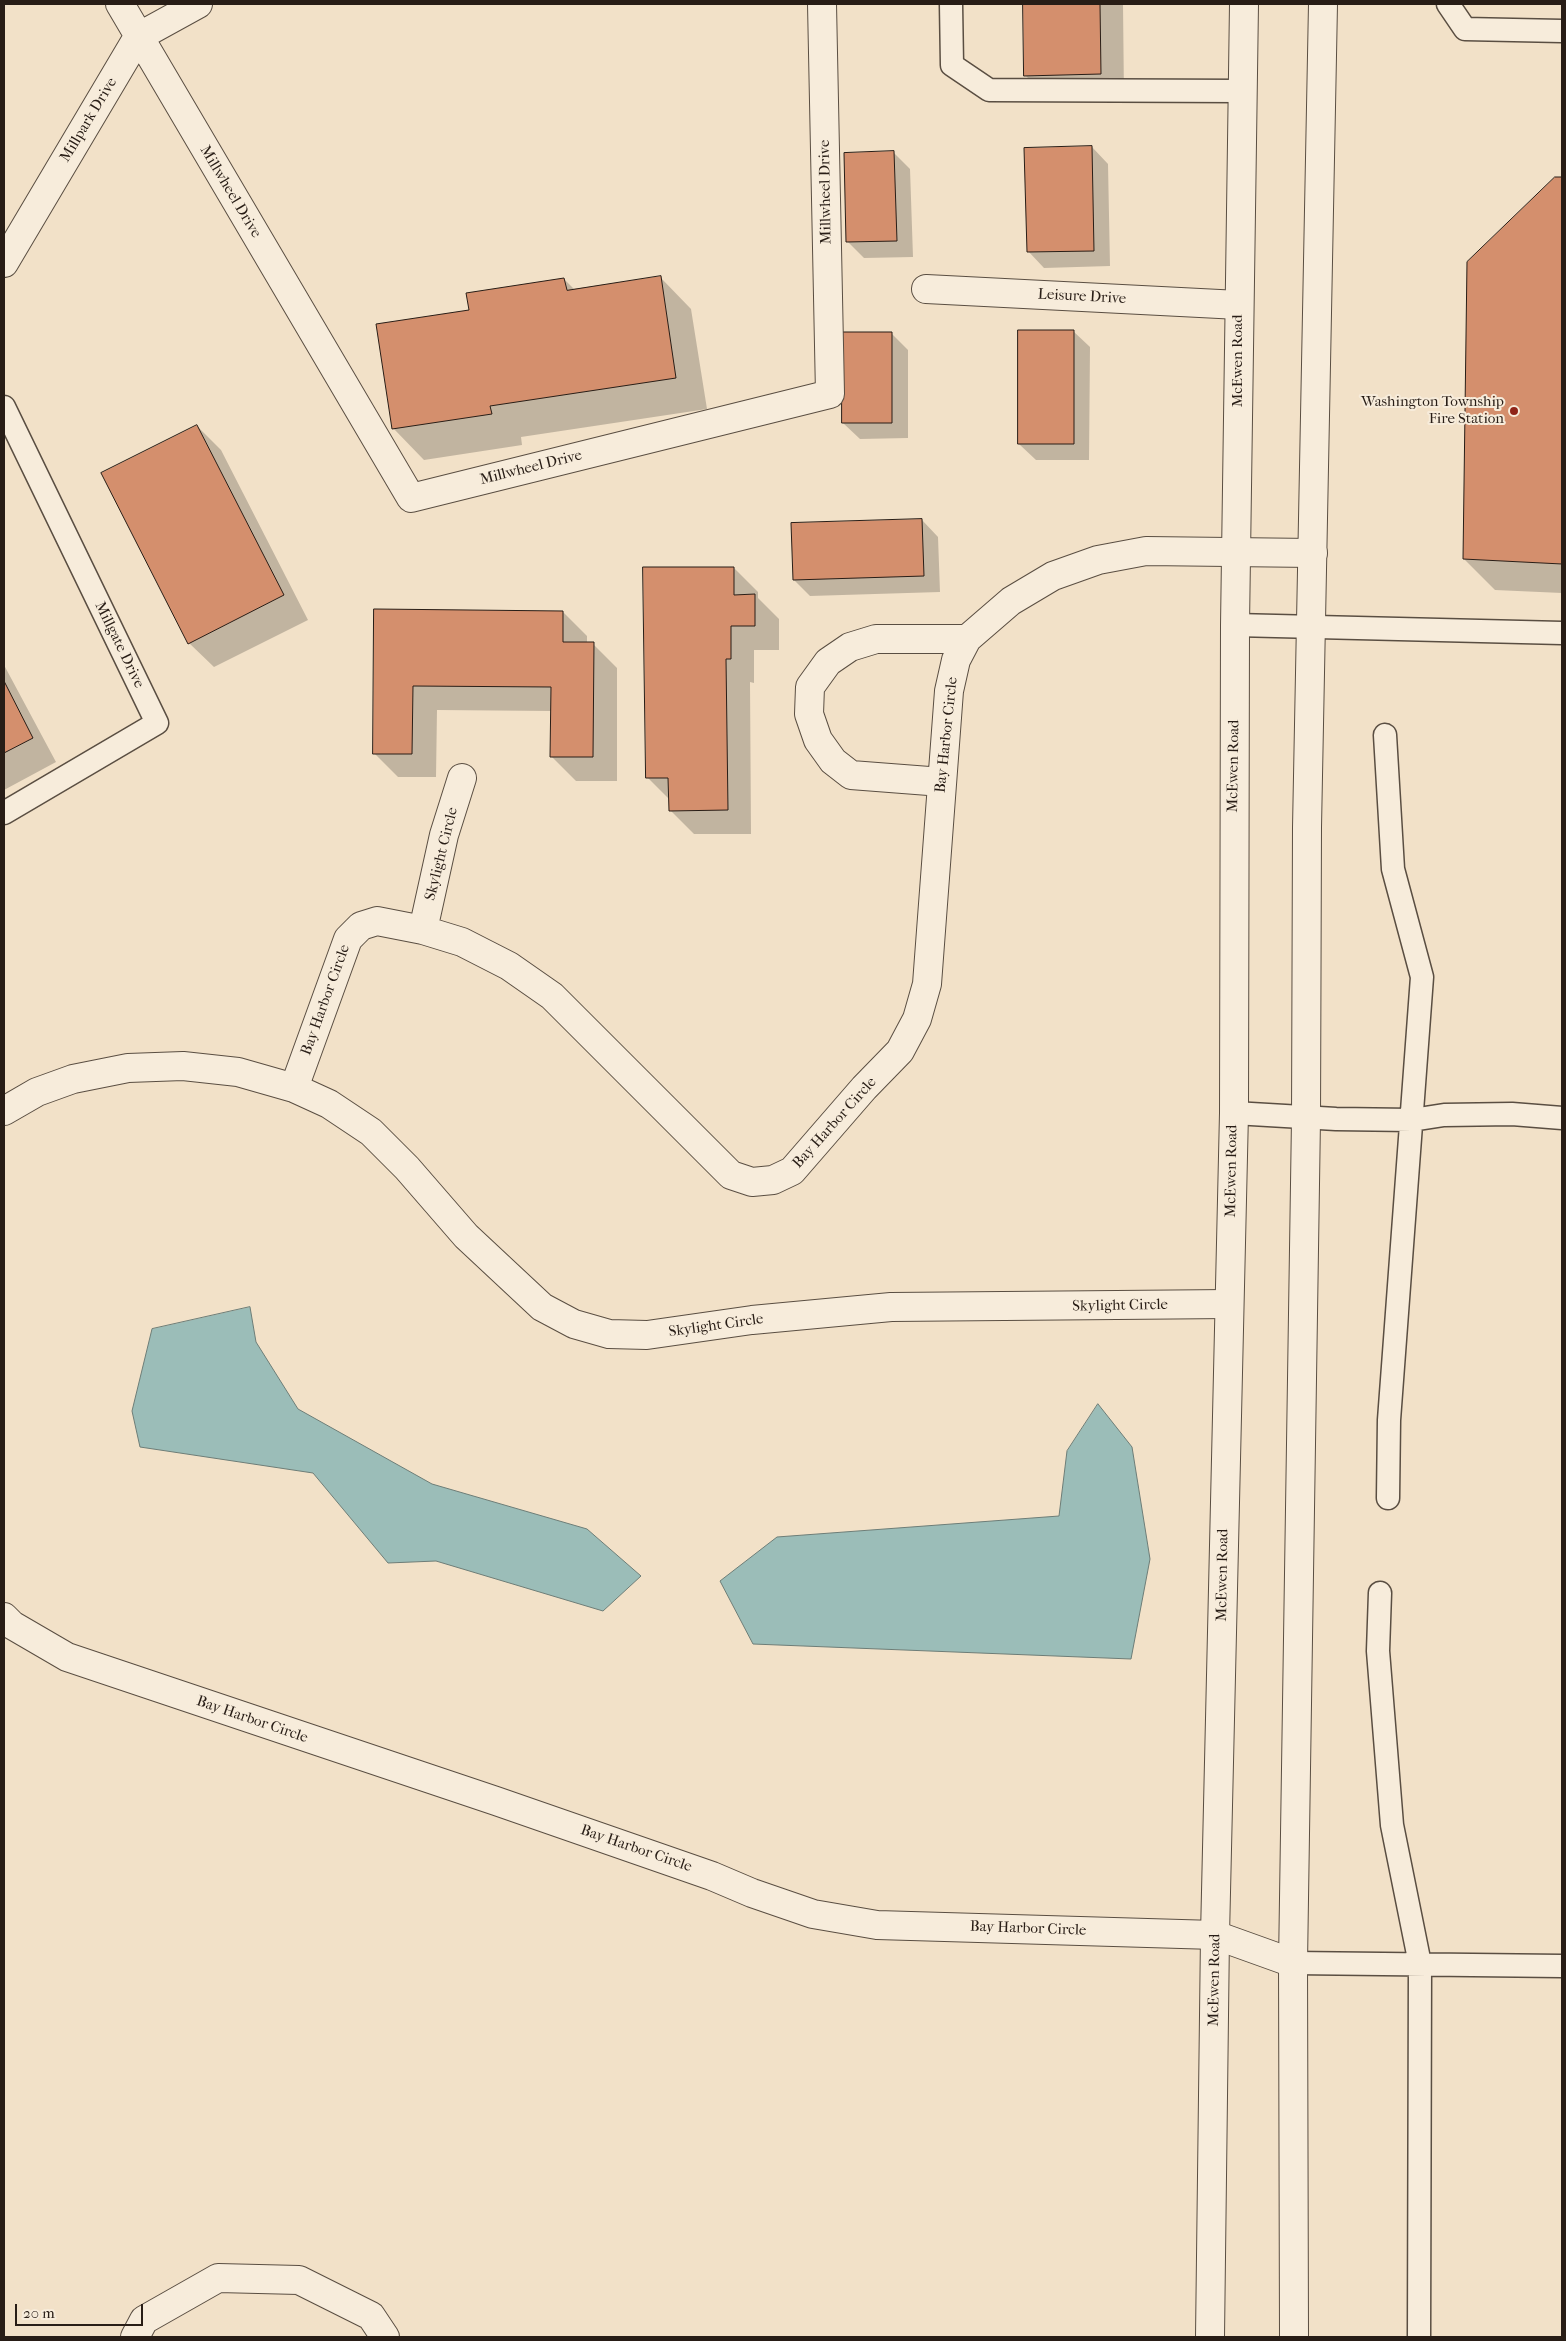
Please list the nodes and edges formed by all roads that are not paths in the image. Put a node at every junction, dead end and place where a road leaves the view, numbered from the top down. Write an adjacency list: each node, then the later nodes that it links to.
1 (120, 4): 9 (street, Millwheel Drive)
2 (198, 4): 9 (street)
3 (822, 4): 9 (street, Millwheel Drive)
4 (950, 4): 10 (lane)
5 (1244, 4): 10 (street, McEwen Road)
6 (1323, 4): 16 (street)
7 (1448, 4): 8 (lane)
8 (1562, 31)
9 (138, 37): 11 (street, Millpark Drive)
10 (1242, 90): 13 (street, McEwen Road)
11 (4, 262)
12 (926, 289): 13 (street, Leisure Drive)
13 (1239, 305): 15 (street, McEwen Road)
14 (4, 407): 24 (lane, Millgate Drive)
15 (1237, 552): 16 (street, Bay Harbor Circle); 17 (street, McEwen Road); 20 (street, Bay Harbor Circle)
16 (1313, 554): 18 (street)
17 (1235, 625): 18 (lane); 28 (street, McEwen Road)
18 (1312, 627): 19 (lane); 30 (street)
19 (1562, 633)
20 (967, 639): 23 (street, Bay Harbor Circle); 23 (street)
21 (1386, 735): 31 (lane)
22 (462, 778): 25 (street, Skylight Circle)
23 (942, 782): 25 (street, Bay Harbor Circle)
24 (4, 813)
25 (423, 930): 26 (street, Bay Harbor Circle)
26 (294, 1088): 27 (street); 32 (street, Skylight Circle)
27 (4, 1111)
28 (1234, 1113): 30 (lane); 32 (street, McEwen Road)
29 (1562, 1118): 31 (lane)
30 (1306, 1119): 31 (lane); 37 (street)
31 (1412, 1120): 33 (lane)
32 (1229, 1304): 36 (street, McEwen Road)
33 (1388, 1498)
34 (1380, 1593): 38 (lane)
35 (4, 1617): 36 (street, Bay Harbor Circle)
36 (1215, 1935): 37 (street, Bay Harbor Circle); 42 (street, McEwen Road)
37 (1293, 1962): 38 (lane); 43 (street)
38 (1420, 1964): 39 (lane); 44 (lane)
39 (1562, 1966)
40 (135, 2337): 41 (street)
41 (385, 2337)
42 (1210, 2337)
43 (1294, 2337)
44 (1419, 2337)

